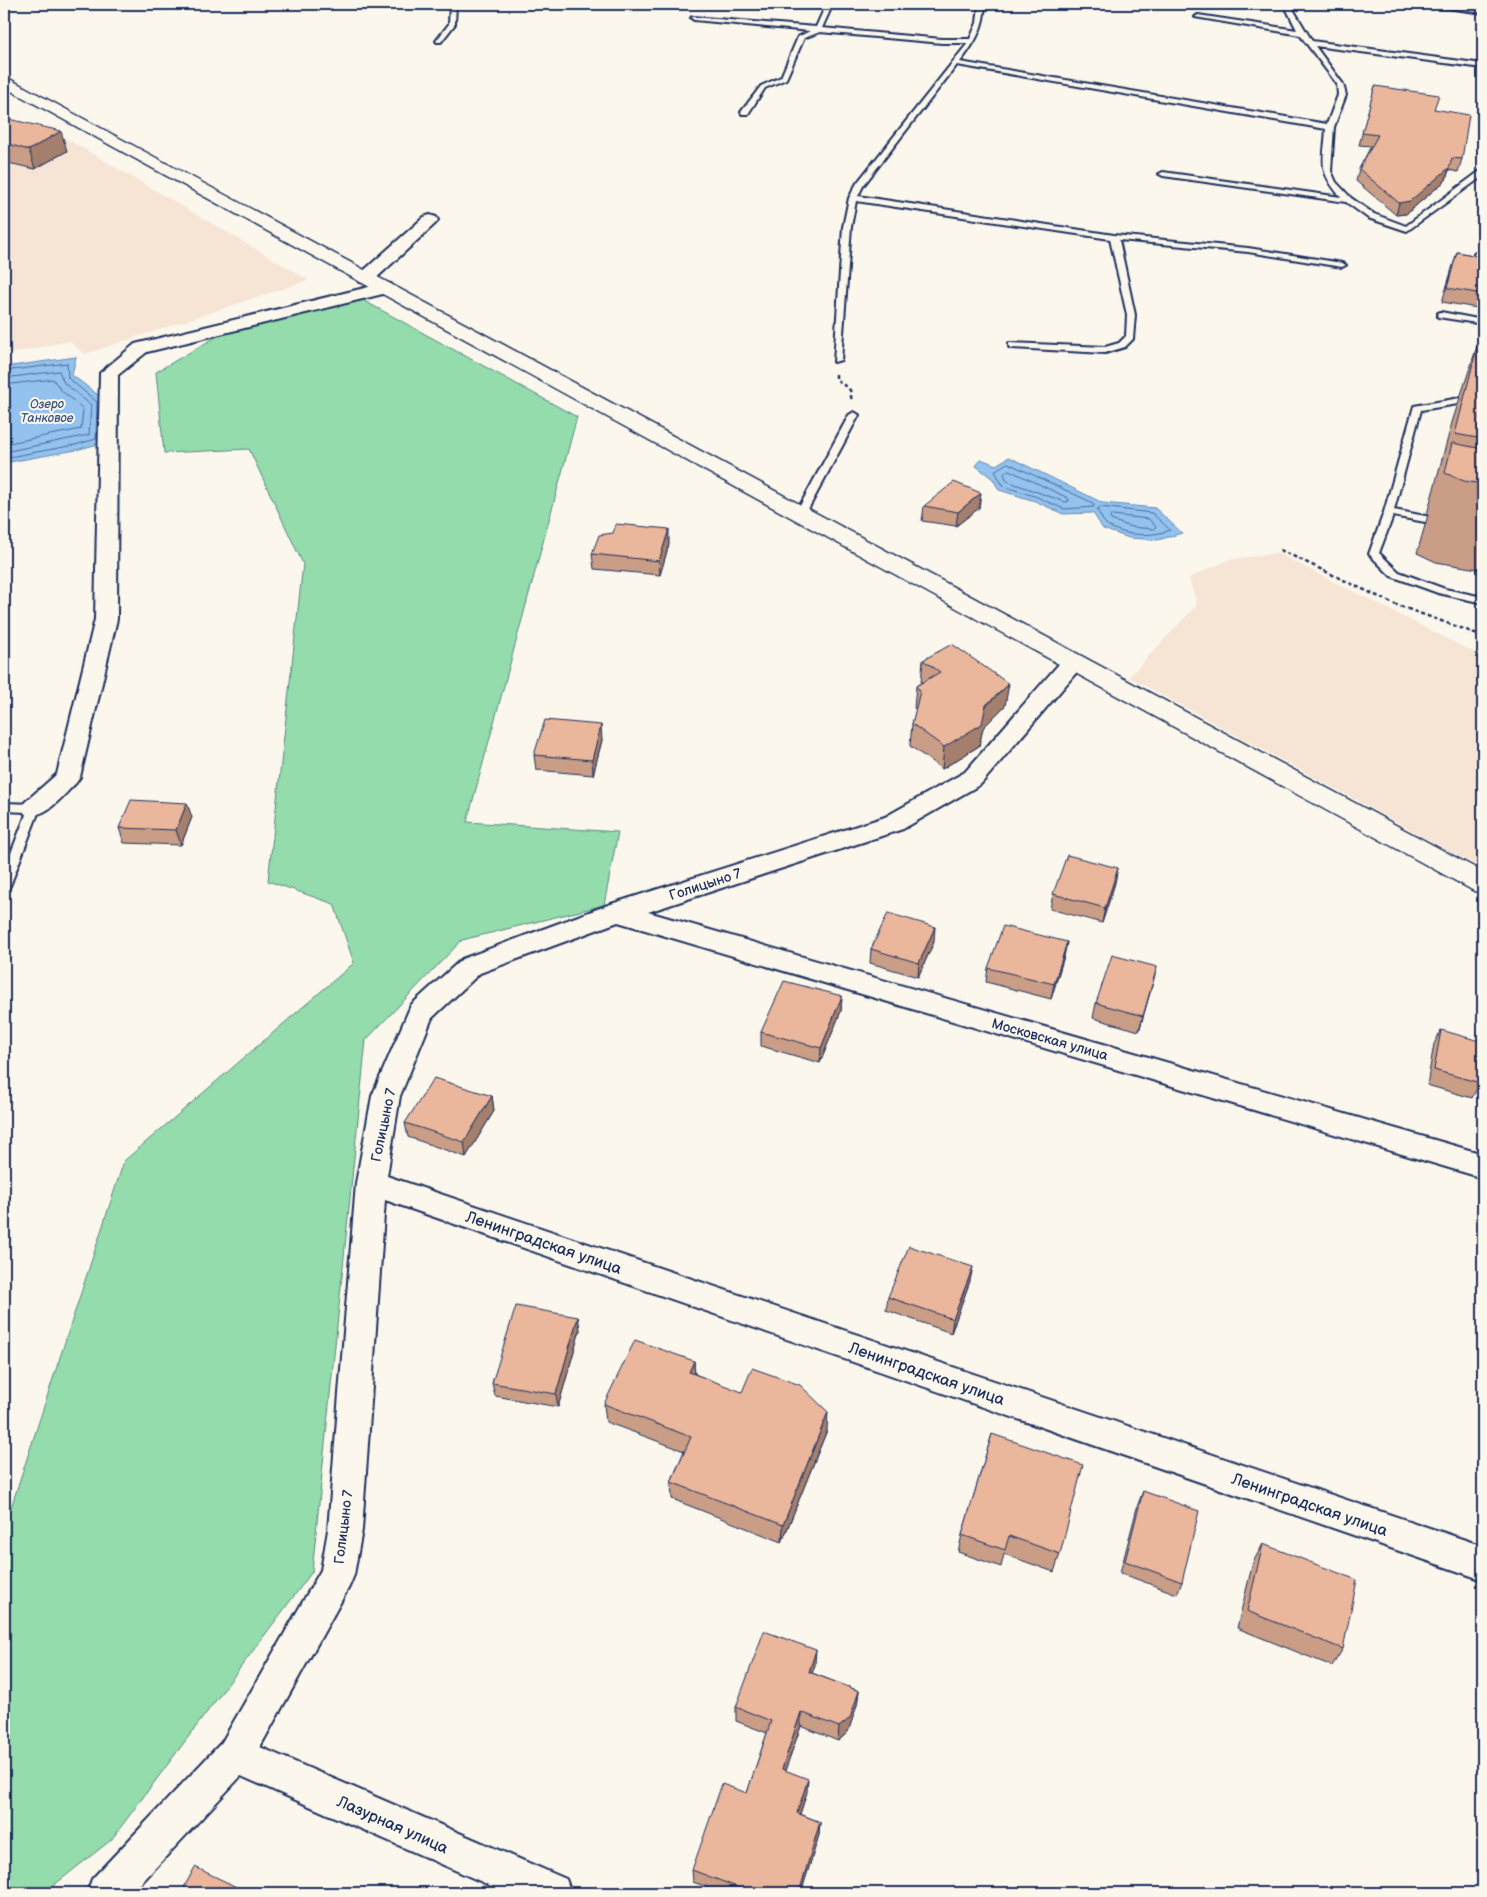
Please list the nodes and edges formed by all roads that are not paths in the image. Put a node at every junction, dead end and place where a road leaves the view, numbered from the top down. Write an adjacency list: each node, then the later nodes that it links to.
1 (453, 4): 11 (lane)
2 (825, 4): 9 (lane)
3 (982, 4): 12 (lane)
4 (1287, 4): 10 (lane)
5 (1420, 4): 6 (lane)
6 (1483, 11)
7 (1198, 17): 10 (lane)
8 (694, 18): 9 (lane)
9 (818, 30): 12 (lane); 17 (lane)
10 (1302, 33): 13 (lane)
11 (439, 41)
12 (973, 41): 14 (lane)
13 (1310, 43): 15 (lane); 18 (lane)
14 (955, 63): 18 (lane); 21 (lane)
15 (1483, 66)
16 (4, 81): 26 (street)
17 (745, 112)
18 (1330, 127): 22 (lane)
19 (1483, 173): 22 (lane)
20 (1163, 174): 22 (lane)
21 (853, 198): 24 (lane); 31 (lane)
22 (1348, 200)
23 (430, 220): 26 (street)
24 (1114, 237): 25 (lane); 30 (lane)
25 (1342, 265)
26 (366, 278): 27 (street)
27 (385, 288): 35 (street); 40 (street)
28 (1441, 315): 29 (lane)
29 (1483, 322)
30 (1012, 345)
31 (837, 360)
32 (1482, 395): 34 (lane)
33 (854, 414): 35 (lane)
34 (1389, 512): 36 (lane); 37 (lane)
35 (800, 515): 38 (street)
36 (1454, 524)
37 (1483, 600)
38 (1074, 662): 41 (street); 43 (street, Голицыно 7)
39 (4, 807): 40 (lane)
40 (34, 808): 42 (lane)
41 (1483, 884)
42 (4, 886)
43 (617, 912): 44 (street, Московская улица); 45 (street, Голицыно 7)
44 (1483, 1166)
45 (371, 1183): 46 (street, Ленинградская улица); 47 (street, Голицыно 7)
46 (1483, 1563)
47 (235, 1755): 48 (street, Голицыно 7); 49 (street, Лазурная улица)
48 (106, 1893)
49 (552, 1893)

